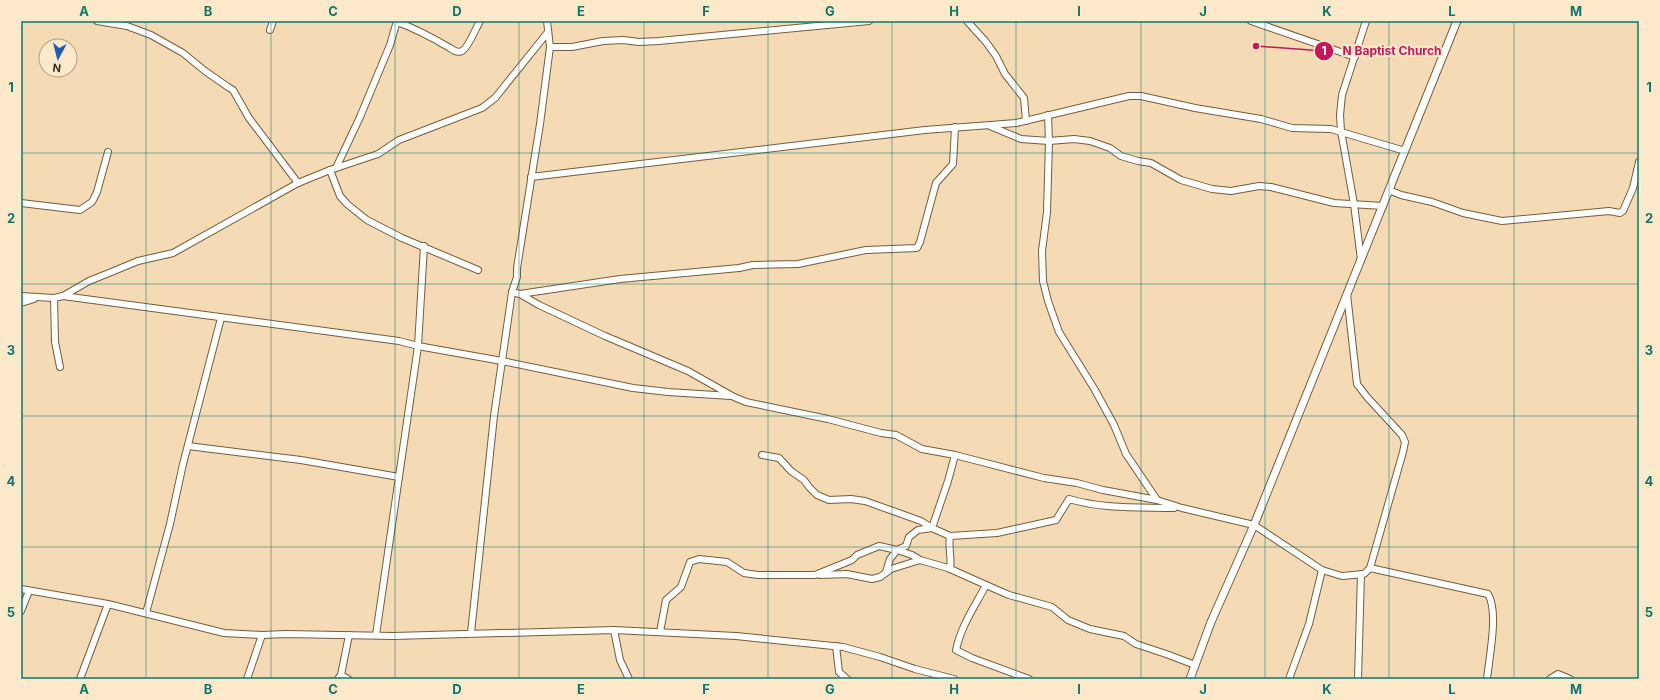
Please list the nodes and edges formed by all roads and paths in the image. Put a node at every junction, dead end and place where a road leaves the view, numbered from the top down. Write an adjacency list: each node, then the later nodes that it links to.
1 (97, 21): 26 (street)
2 (273, 21): 11 (street)
3 (480, 21): 10 (street)
4 (547, 21): 12 (street)
5 (869, 21): 13 (street)
6 (967, 21): 16 (street)
7 (1251, 21): 14 (street)
8 (1366, 21): 14 (street)
9 (1457, 21): 21 (street)
10 (397, 22): 24 (street)
11 (270, 30)
12 (548, 32): 13 (street); 24 (street)
13 (550, 46): 25 (street)
14 (1354, 57): 19 (street)
15 (1048, 115): 16 (street); 19 (street); 20 (street)
16 (1026, 121): 17 (street)
17 (988, 126): 18 (street); 20 (street)
18 (955, 127): 25 (street); 35 (street)
19 (1341, 131): 21 (street); 29 (street)
20 (1049, 141): 29 (street); 51 (street)
21 (1405, 151): 27 (street)
22 (108, 152): 28 (street)
23 (1639, 162): 27 (street)
24 (333, 169): 26 (street); 31 (street)
25 (531, 177): 34 (street)
26 (298, 183): 38 (street)
27 (1389, 190): 30 (street)
28 (21, 203)
29 (1354, 204): 30 (street); 32 (street)
30 (1383, 206): 32 (street)
31 (424, 246): 33 (street); 43 (street)
32 (1361, 260): 36 (street)
33 (478, 270)
34 (512, 292): 35 (street); 44 (street)
35 (520, 294): 46 (street)
36 (1347, 294): 53 (street); 58 (street)
37 (21, 296): 39 (street)
38 (63, 296): 40 (street); 42 (street)
39 (36, 298): 40 (street); 41 (street)
40 (54, 298): 45 (street)
41 (21, 303)
42 (221, 318): 43 (street); 47 (street)
43 (418, 346): 44 (street); 50 (street)
44 (502, 361): 46 (street); 72 (street)
45 (60, 367)
46 (734, 396): 48 (street)
47 (188, 446): 50 (street); 69 (street)
48 (955, 454): 51 (street); 54 (street)
49 (762, 455): 54 (street)
50 (399, 477): 75 (street)
51 (1157, 500): 52 (street)
52 (1182, 508): 53 (street); 55 (street)
53 (1254, 525): 60 (street); 77 (street)
54 (932, 528): 55 (street); 56 (street)
55 (950, 536): 59 (street)
56 (897, 550): 57 (street); 61 (street); 63 (street)
57 (920, 560): 59 (street); 61 (street)
58 (1370, 568): 62 (street); 89 (street)
59 (950, 569): 64 (street)
60 (1322, 570): 62 (street); 87 (street)
61 (886, 572): 63 (street)
62 (1361, 574): 88 (street)
63 (815, 575): 71 (street)
64 (986, 585): 77 (street); 85 (street)
65 (21, 589): 66 (street)
66 (29, 591): 67 (street); 68 (street)
67 (108, 604): 69 (street); 79 (street)
68 (21, 611)
69 (146, 613): 73 (street)
70 (614, 630): 71 (street); 72 (street); 82 (street)
71 (660, 632): 76 (street)
72 (471, 633): 75 (street)
73 (262, 635): 74 (street); 80 (street)
74 (349, 635): 75 (street); 78 (street)
75 (376, 635)
76 (836, 646): 83 (street); 84 (street)
77 (1195, 665): 86 (street)
78 (339, 677): 81 (street)
79 (80, 679)
80 (247, 679)
81 (348, 679)
82 (629, 679)
83 (847, 679)
84 (954, 679)
85 (1029, 679)
86 (1190, 679)
87 (1289, 679)
88 (1358, 679)
89 (1487, 679)
90 (1550, 679): 91 (street)
91 (1570, 679)

